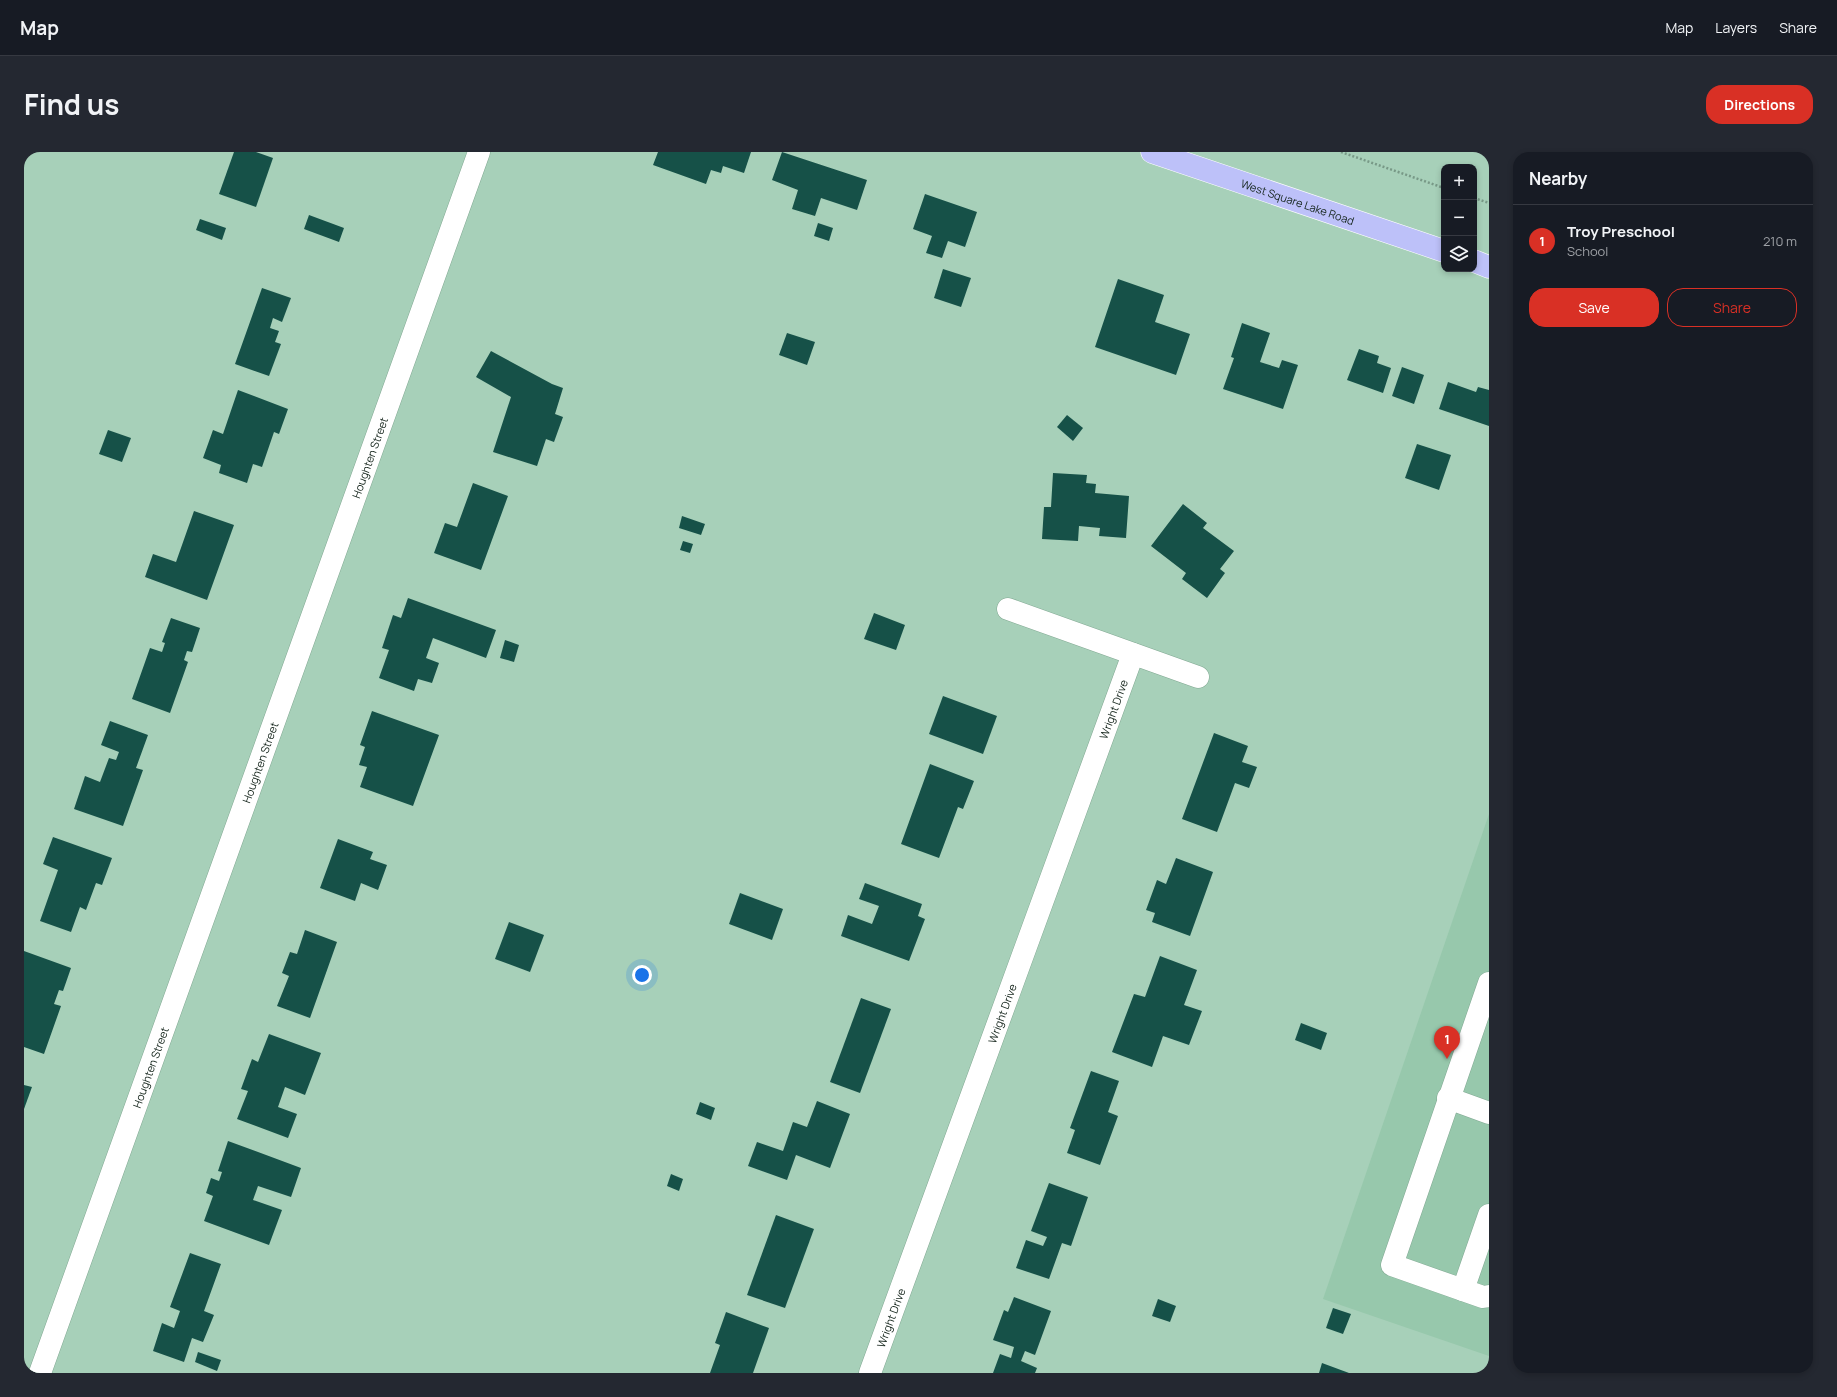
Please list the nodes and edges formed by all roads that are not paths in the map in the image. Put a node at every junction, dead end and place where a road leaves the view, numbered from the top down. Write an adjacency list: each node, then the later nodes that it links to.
1 (479, 152): 13 (street, Houghten Street)
2 (1152, 152): 3 (main road, West Square Lake Road)
3 (1441, 250)
4 (1008, 608): 5 (street)
5 (1133, 654): 6 (street); 14 (street, Wright Drive)
6 (1198, 677)
7 (1489, 983): 8 (street)
8 (1448, 1098): 9 (street); 11 (street)
9 (1489, 1113)
10 (1489, 1214): 11 (street)
11 (1463, 1290): 12 (street)
12 (1489, 1296)
13 (40, 1373)
14 (870, 1373)

